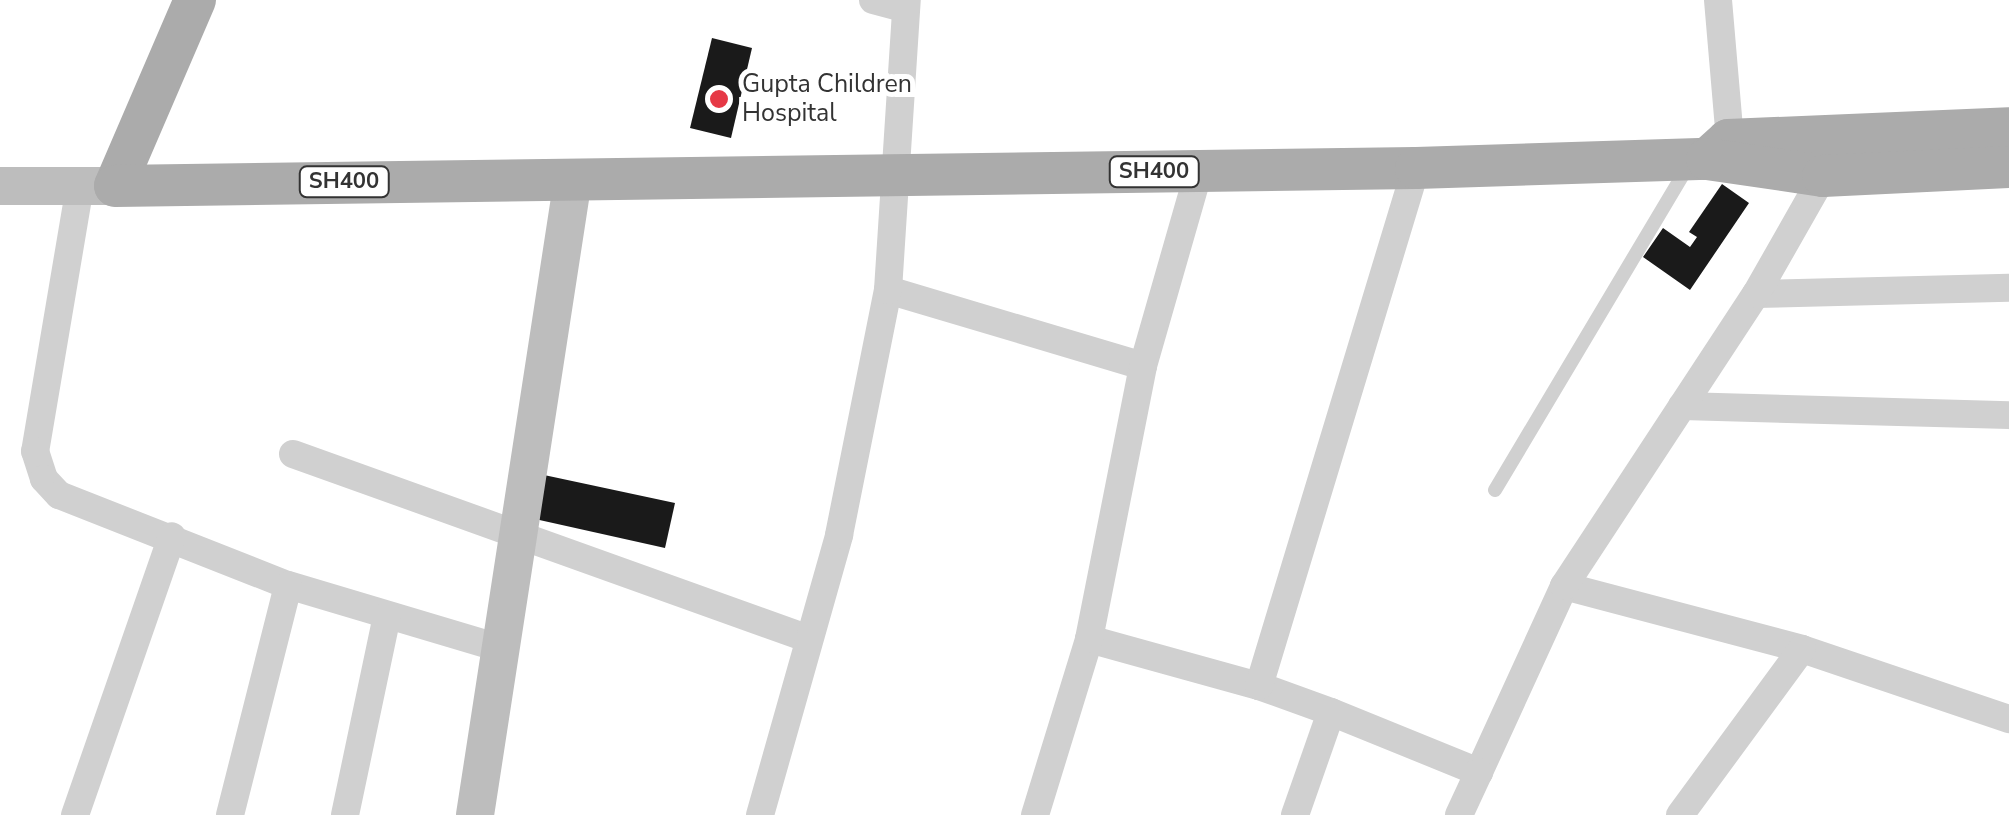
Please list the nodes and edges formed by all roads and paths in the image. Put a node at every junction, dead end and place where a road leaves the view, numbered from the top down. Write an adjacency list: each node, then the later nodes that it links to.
1 (195, 0): 14 (main road)
2 (873, 0): 4 (street)
3 (1718, 0): 6 (street)
4 (906, 4): 10 (street)
5 (2009, 128): 6 (main road, SH400)
6 (1715, 156): 8 (main road, SH400); 11 (main road, SH400); 22 (lane)
7 (2009, 167): 11 (main road, SH400)
8 (1416, 168): 9 (main road, SH400); 32 (street)
9 (1199, 171): 10 (main road, SH400); 18 (street)
10 (895, 175): 12 (main road, SH400); 16 (street)
11 (1823, 176): 17 (street)
12 (572, 179): 14 (main road, SH400); 24 (street)
13 (0, 186): 14 (street)
14 (98, 186): 23 (street)
15 (2009, 288): 17 (street)
16 (888, 290): 18 (street); 28 (street)
17 (1756, 294): 19 (street)
18 (1143, 366): 29 (street)
19 (1682, 406): 20 (street); 26 (street)
20 (2009, 415)
21 (293, 454): 24 (street)
22 (1495, 490)
23 (172, 536): 25 (street); 36 (street)
24 (518, 536): 28 (street); 30 (street)
25 (288, 585): 27 (street); 37 (street)
26 (1564, 586): 31 (street); 35 (street)
27 (388, 615): 30 (street); 38 (street)
28 (809, 639): 40 (street)
29 (1088, 639): 32 (street); 41 (street)
30 (500, 648): 39 (street)
31 (1802, 648): 34 (street); 44 (street)
32 (1260, 686): 33 (street)
33 (1331, 712): 35 (street); 42 (street)
34 (2009, 719)
35 (1480, 772): 43 (street)
36 (75, 815)
37 (230, 815)
38 (345, 815)
39 (475, 815)
40 (760, 815)
41 (1036, 815)
42 (1295, 815)
43 (1459, 815)
44 (1680, 815)

